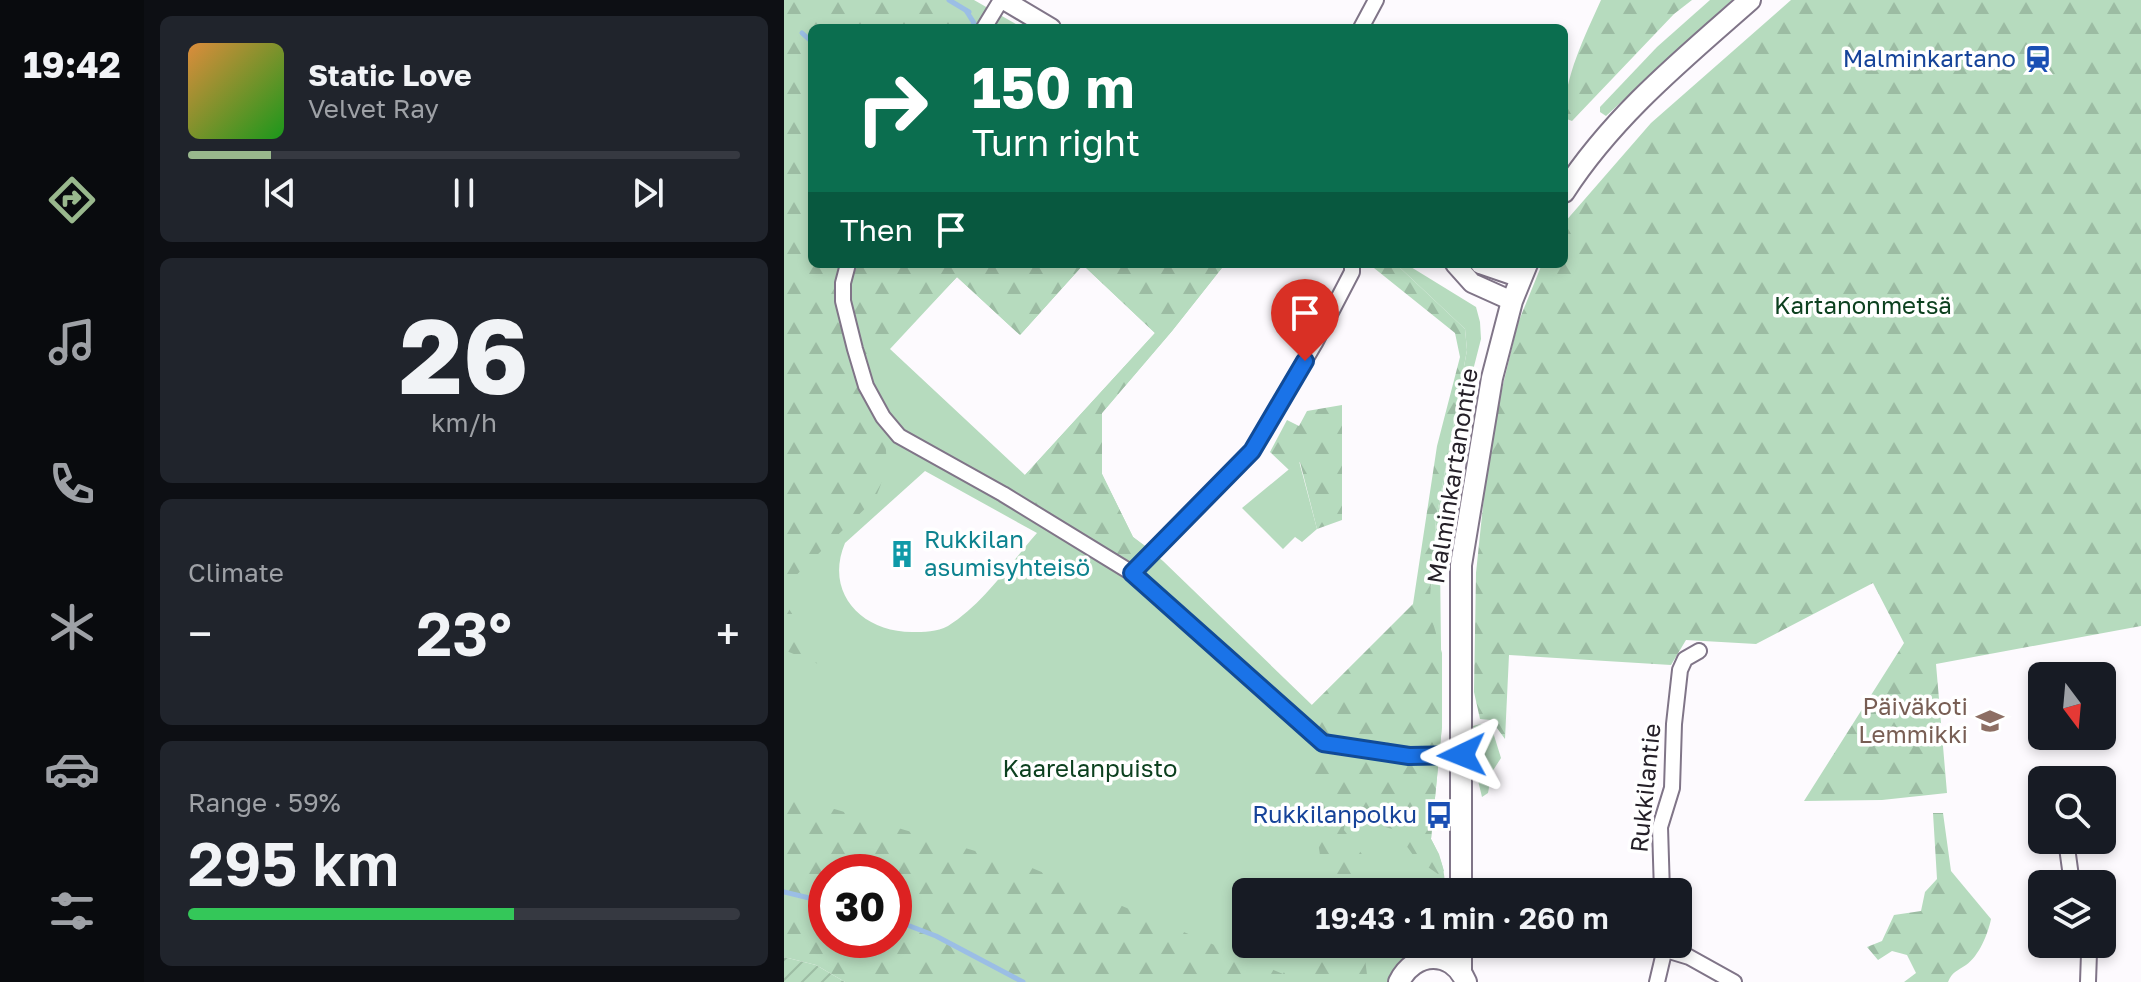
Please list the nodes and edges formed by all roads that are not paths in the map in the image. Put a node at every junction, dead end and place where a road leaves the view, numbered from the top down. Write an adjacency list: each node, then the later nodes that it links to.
1 (1002, 0): 4 (street); 5 (street)
2 (1376, 0): 6 (street)
3 (1750, 0): 7 (main road)
4 (987, 24)
5 (1044, 24)
6 (1363, 24)
7 (1568, 186)
8 (847, 268): 13 (street)
9 (1352, 268): 13 (street)
10 (1459, 268): 12 (street)
11 (1524, 271): 12 (main road, Malminkartanontie)
12 (1512, 301): 15 (main road, Malminkartanontie)
13 (1132, 573): 15 (street)
14 (1699, 651): 17 (street, Rukkilantie)
15 (1462, 755): 16 (main road, Malminkartanontie)
16 (1461, 878)
17 (1662, 878)
18 (1421, 958): 24 (main road)
19 (1442, 958): 23 (main road)
20 (1663, 958): 25 (street)
21 (1691, 958): 26 (street)
22 (2089, 958): 27 (street)
23 (1463, 977)
24 (1399, 982)
25 (1657, 982)
26 (1734, 982)
27 (2088, 982)

